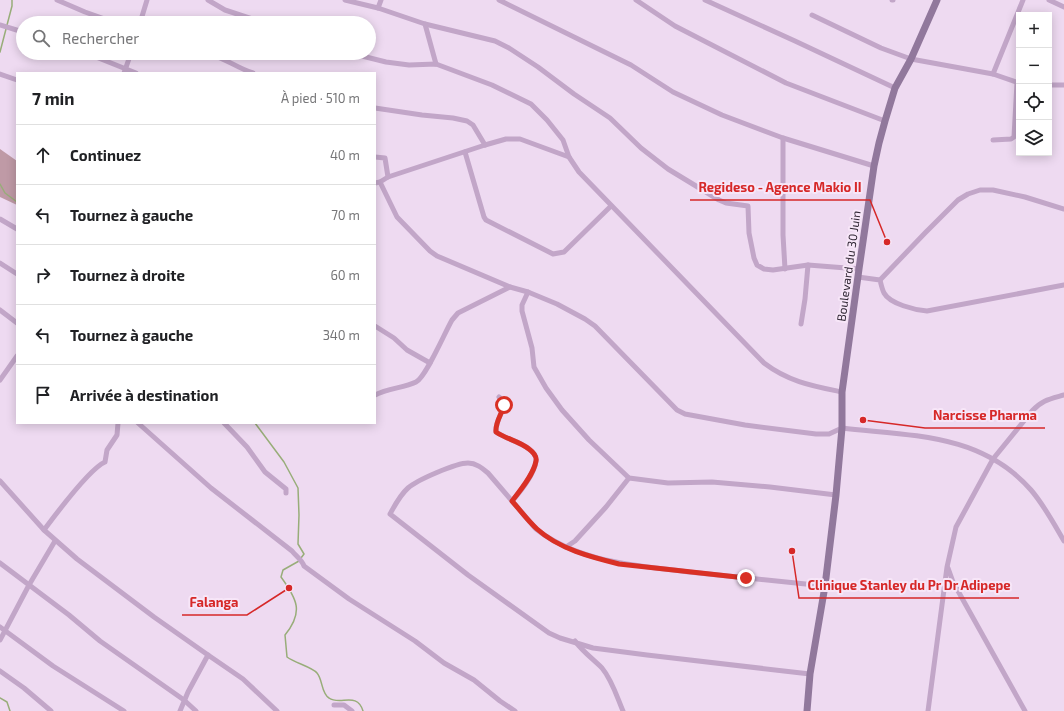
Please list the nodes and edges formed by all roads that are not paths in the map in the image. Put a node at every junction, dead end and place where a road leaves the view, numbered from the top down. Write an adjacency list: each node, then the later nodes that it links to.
1 (57, 0): 15 (street)
2 (146, 0): 16 (street)
3 (208, 0): 17 (street)
4 (345, 0): 13 (street)
5 (381, 0): 13 (street)
6 (500, 0): 39 (street)
7 (636, 0): 38 (street)
8 (705, 0): 36 (street)
9 (936, 0): 21 (street, Boulevard du 30 Juin)
10 (1023, 0): 30 (street)
11 (1049, 0): 12 (street)
12 (1064, 7)
13 (378, 8): 18 (street)
14 (812, 15): 21 (street)
15 (97, 16)
16 (142, 16)
17 (243, 16)
18 (425, 24): 26 (street); 54 (street)
19 (1, 26): 20 (street)
20 (16, 30)
21 (911, 58): 30 (street); 36 (street, Boulevard du 30 Juin)
22 (101, 60): 27 (street)
23 (129, 60): 27 (street)
24 (224, 60): 28 (street)
25 (376, 60): 26 (street)
26 (436, 64): 44 (street)
27 (125, 71)
28 (250, 72)
29 (0, 74): 31 (street)
30 (992, 74): 32 (street)
31 (16, 80)
32 (1016, 82)
33 (1018, 84): 40 (street)
34 (1052, 85): 35 (street)
35 (1064, 85)
36 (895, 88): 38 (street, Boulevard du 30 Juin)
37 (376, 108): 41 (street)
38 (884, 121): 45 (street, Boulevard du 30 Juin)
39 (783, 138): 45 (street); 54 (street)
40 (993, 140)
41 (485, 145): 42 (street); 44 (street)
42 (465, 152): 46 (street); 48 (street)
43 (376, 157): 46 (street)
44 (569, 157): 48 (street)
45 (874, 166): 56 (street, Boulevard du 30 Juin)
46 (388, 177): 47 (street)
47 (377, 182): 59 (street)
48 (611, 206): 68 (street)
49 (1064, 209): 57 (street)
50 (0, 219): 51 (street)
51 (16, 228)
52 (0, 263): 55 (street)
53 (808, 265): 54 (street); 56 (street); 63 (street)
54 (786, 269)
55 (16, 273)
56 (858, 273): 57 (street); 68 (street, Boulevard du 30 Juin)
57 (880, 280): 58 (street)
58 (1064, 285)
59 (510, 287): 60 (street); 66 (street)
60 (528, 292): 75 (street); 77 (street)
61 (0, 310): 62 (street)
62 (16, 322)
63 (801, 324)
64 (376, 327): 66 (street)
65 (16, 357): 67 (street)
66 (430, 364): 69 (street)
67 (0, 380)
68 (842, 392): 75 (street, Boulevard du 30 Juin)
69 (376, 394)
70 (1064, 395): 76 (street)
71 (499, 396): 81 (street)
72 (118, 424): 82 (street)
73 (139, 424): 105 (street)
74 (225, 424): 79 (street)
75 (842, 428): 76 (street); 80 (street, Boulevard du 30 Juin)
76 (993, 460): 84 (street); 87 (street)
77 (629, 478): 80 (street); 85 (street)
78 (0, 481): 82 (street)
79 (286, 493)
80 (836, 495): 89 (street, Boulevard du 30 Juin)
81 (512, 501): 85 (street); 93 (street)
82 (44, 530): 83 (street)
83 (55, 541): 88 (street); 94 (street)
84 (1064, 541)
85 (566, 547): 89 (street)
86 (0, 563): 88 (street)
87 (947, 567): 108 (street); 109 (street)
88 (29, 586): 91 (street); 97 (street)
89 (825, 586): 96 (street, Boulevard du 30 Juin)
90 (0, 627): 91 (street)
91 (6, 632): 92 (street); 100 (street)
92 (0, 640)
93 (575, 641): 96 (street); 106 (street)
94 (208, 655): 97 (street); 103 (street)
95 (0, 671): 99 (street)
96 (810, 674): 107 (street, Boulevard du 30 Juin)
97 (184, 700): 101 (street); 102 (street)
98 (334, 705): 104 (street)
99 (51, 711)
100 (124, 711)
101 (180, 711)
102 (196, 711)
103 (277, 711)
104 (352, 711)
105 (515, 711)
106 (624, 711)
107 (807, 711)
108 (928, 711)
109 (1025, 711)

